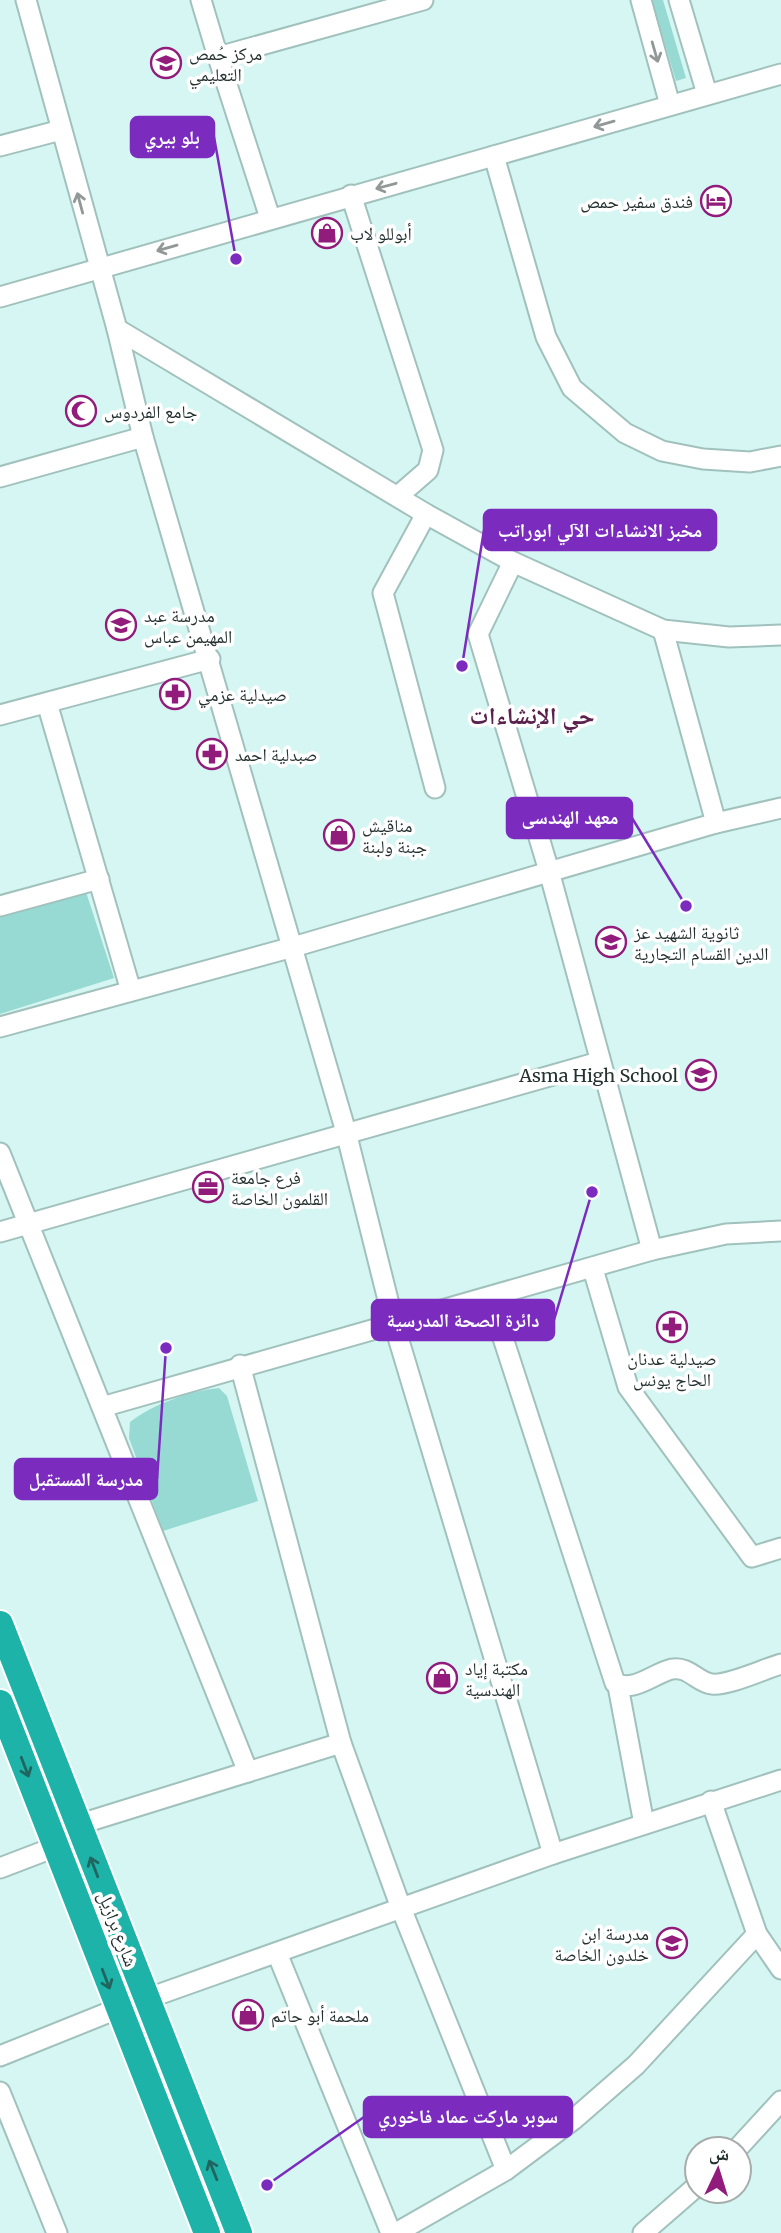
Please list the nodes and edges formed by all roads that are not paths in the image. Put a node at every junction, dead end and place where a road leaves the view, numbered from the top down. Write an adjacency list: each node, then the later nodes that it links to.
1 (26, 0): 10 (street)
2 (201, 0): 6 (street)
3 (423, 0): 6 (street)
4 (641, 0): 9 (street, one-way to 9)
5 (679, 0): 8 (street)
6 (218, 57): 14 (street)
7 (781, 74): 8 (street)
8 (707, 94): 9 (street)
9 (670, 105): 12 (street, one-way to 12)
10 (61, 130): 11 (street); 15 (street, one-way to 10)
11 (0, 146)
12 (494, 156): 13 (street, one-way to 13); 19 (street)
13 (351, 195): 14 (street); 21 (street)
14 (270, 218): 15 (street, one-way to 15)
15 (98, 268): 16 (street); 17 (street)
16 (0, 297)
17 (117, 329): 18 (street); 21 (street)
18 (143, 436): 20 (street); 26 (street)
19 (781, 456)
20 (0, 477)
21 (398, 496): 22 (street)
22 (426, 514): 23 (street); 29 (street)
23 (513, 562): 24 (street); 32 (street)
24 (663, 630): 25 (street); 31 (street)
25 (781, 635)
26 (210, 659): 27 (street); 35 (street)
27 (47, 703): 28 (street); 33 (street)
28 (0, 715)
29 (435, 788)
30 (781, 808): 31 (street)
31 (716, 823): 32 (street)
32 (549, 871): 35 (street); 38 (street)
33 (99, 879): 34 (street); 36 (street)
34 (0, 906)
35 (293, 947): 36 (street); 39 (street)
36 (131, 991): 37 (street)
37 (0, 1027)
38 (598, 1062): 39 (street); 44 (street)
39 (346, 1132): 41 (street); 47 (street)
40 (0, 1153): 41 (street)
41 (28, 1224): 43 (street); 49 (street)
42 (781, 1231): 44 (street)
43 (0, 1232)
44 (652, 1250): 45 (street)
45 (593, 1269): 46 (street); 50 (street)
46 (490, 1298): 47 (street); 53 (street)
47 (394, 1324): 48 (street); 62 (street)
48 (240, 1366): 49 (street); 55 (street)
49 (102, 1407): 56 (street)
50 (781, 1548)
51 (0, 1624): 60 (highway, شارع برازيل)
52 (781, 1664): 53 (street)
53 (618, 1686): 59 (street)
54 (0, 1703): 61 (highway, شارع برازيل, one-way to 61)
55 (341, 1743): 56 (street); 64 (street)
56 (248, 1772): 60 (street)
57 (781, 1780): 58 (street)
58 (711, 1801): 59 (street); 65 (street)
59 (644, 1824): 62 (street)
60 (77, 1825): 68 (highway, شارع برازيل, one-way to 60)
61 (55, 1847): 63 (street); 69 (highway, شارع برازيل, one-way to 69)
62 (553, 1854): 64 (street)
63 (0, 1868)
64 (401, 1908): 66 (street); 74 (street)
65 (757, 1934): 67 (street); 74 (street)
66 (277, 1953): 68 (street); 79 (street)
67 (781, 1969)
68 (146, 1999): 78 (highway, شارع برازيل, one-way to 68)
69 (117, 2009): 70 (street); 77 (highway, شارع برازيل)
70 (0, 2056)
71 (0, 2092): 76 (street)
72 (781, 2101): 73 (street)
73 (750, 2135)
74 (506, 2170): 80 (street)
75 (683, 2198): 81 (street)
76 (57, 2233)
77 (207, 2233)
78 (239, 2233)
79 (391, 2233)
80 (396, 2233)
81 (643, 2233)

